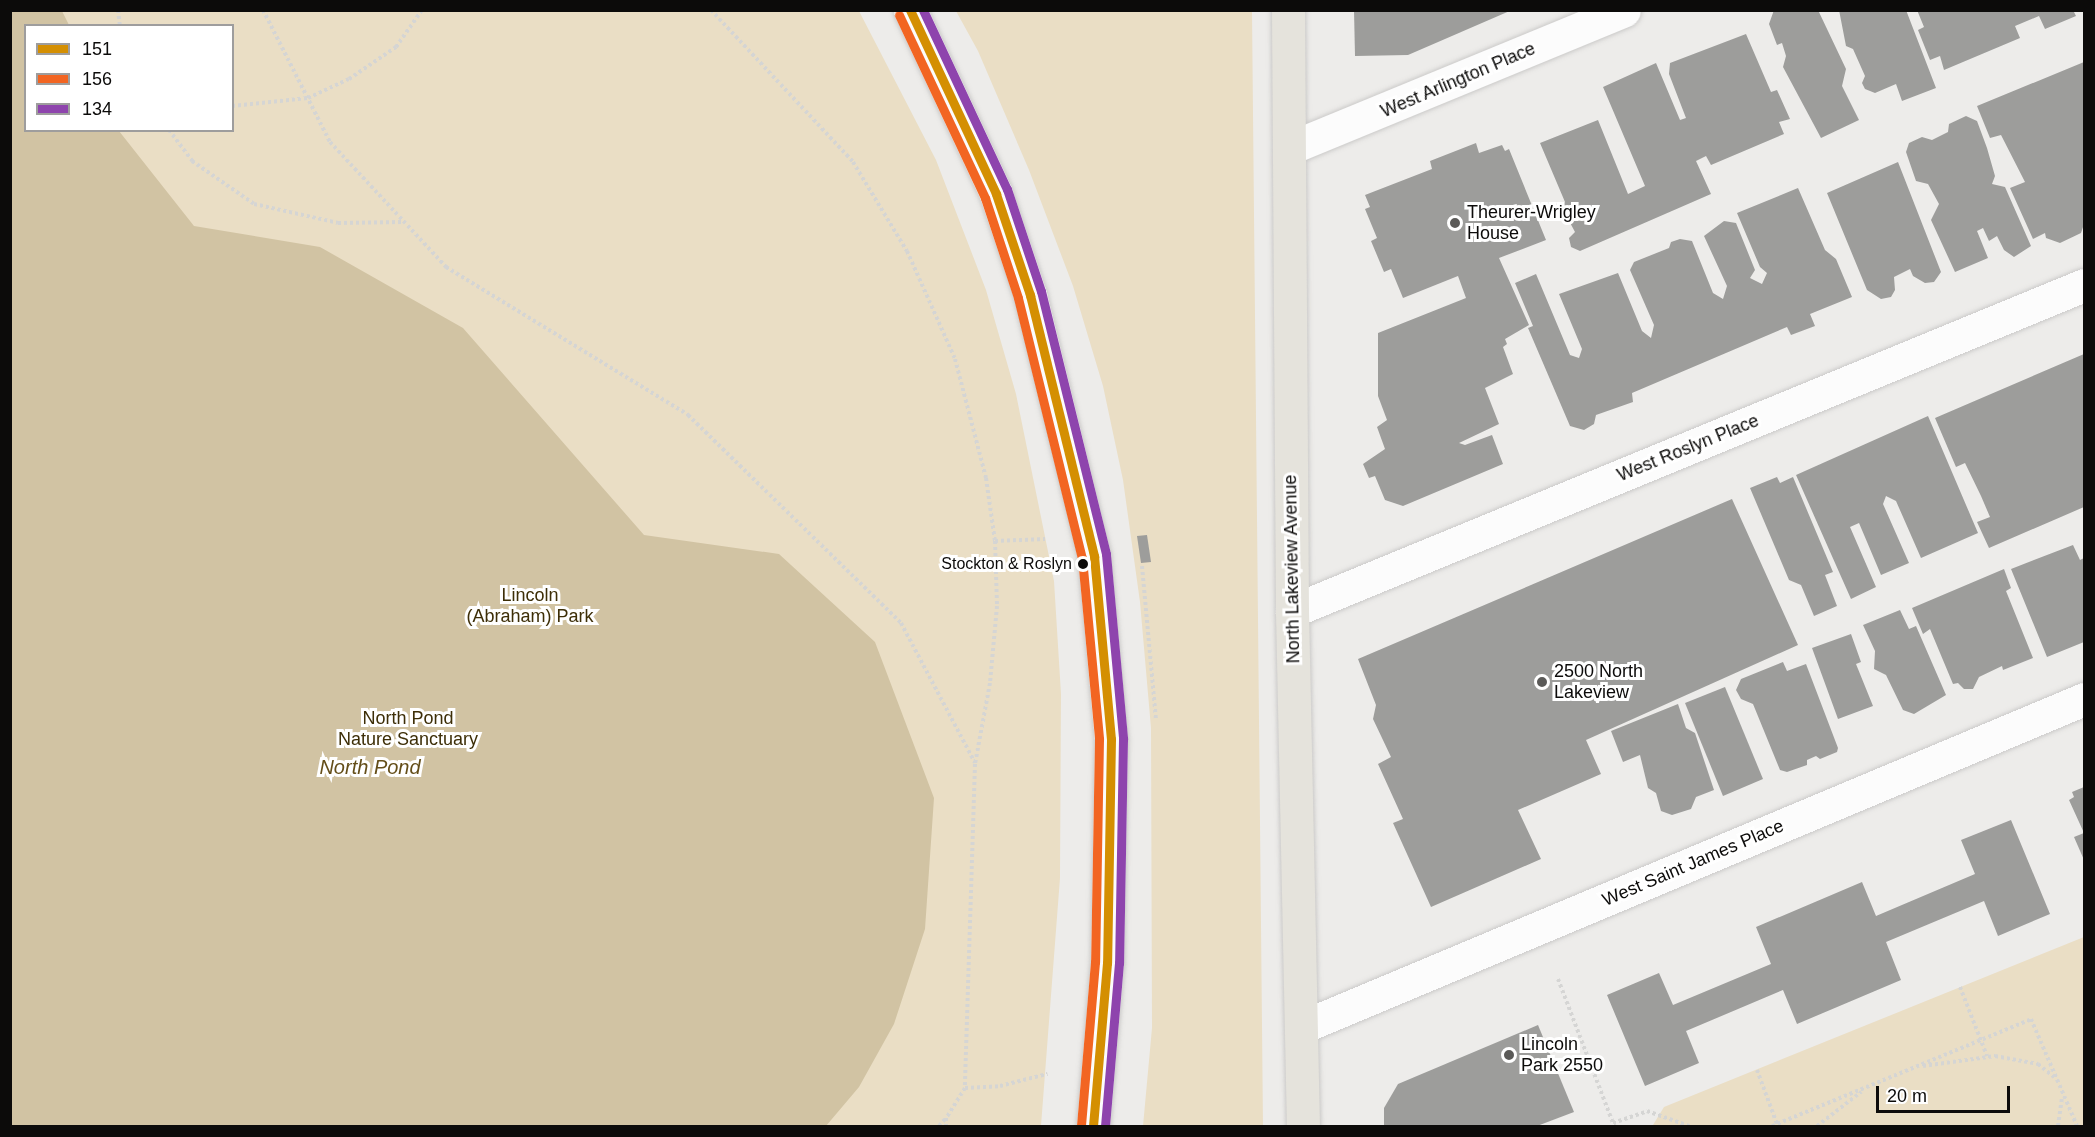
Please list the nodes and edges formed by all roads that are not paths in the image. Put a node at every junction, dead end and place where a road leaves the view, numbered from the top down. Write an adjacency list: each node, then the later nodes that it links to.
1 (910, 10): 9 (street)
2 (1288, 10): 4 (main road, North Lakeview Avenue)
3 (1624, 10): 4 (street, West Arlington Place)
4 (1290, 148): 6 (main road, North Lakeview Avenue)
5 (2085, 285): 6 (street, West Roslyn Place)
6 (1292, 611): 8 (main road, North Lakeview Avenue)
7 (2085, 699): 8 (street, West Saint James Place)
8 (1302, 1027): 10 (main road, North Lakeview Avenue)
9 (1093, 1126)
10 (1303, 1126)

